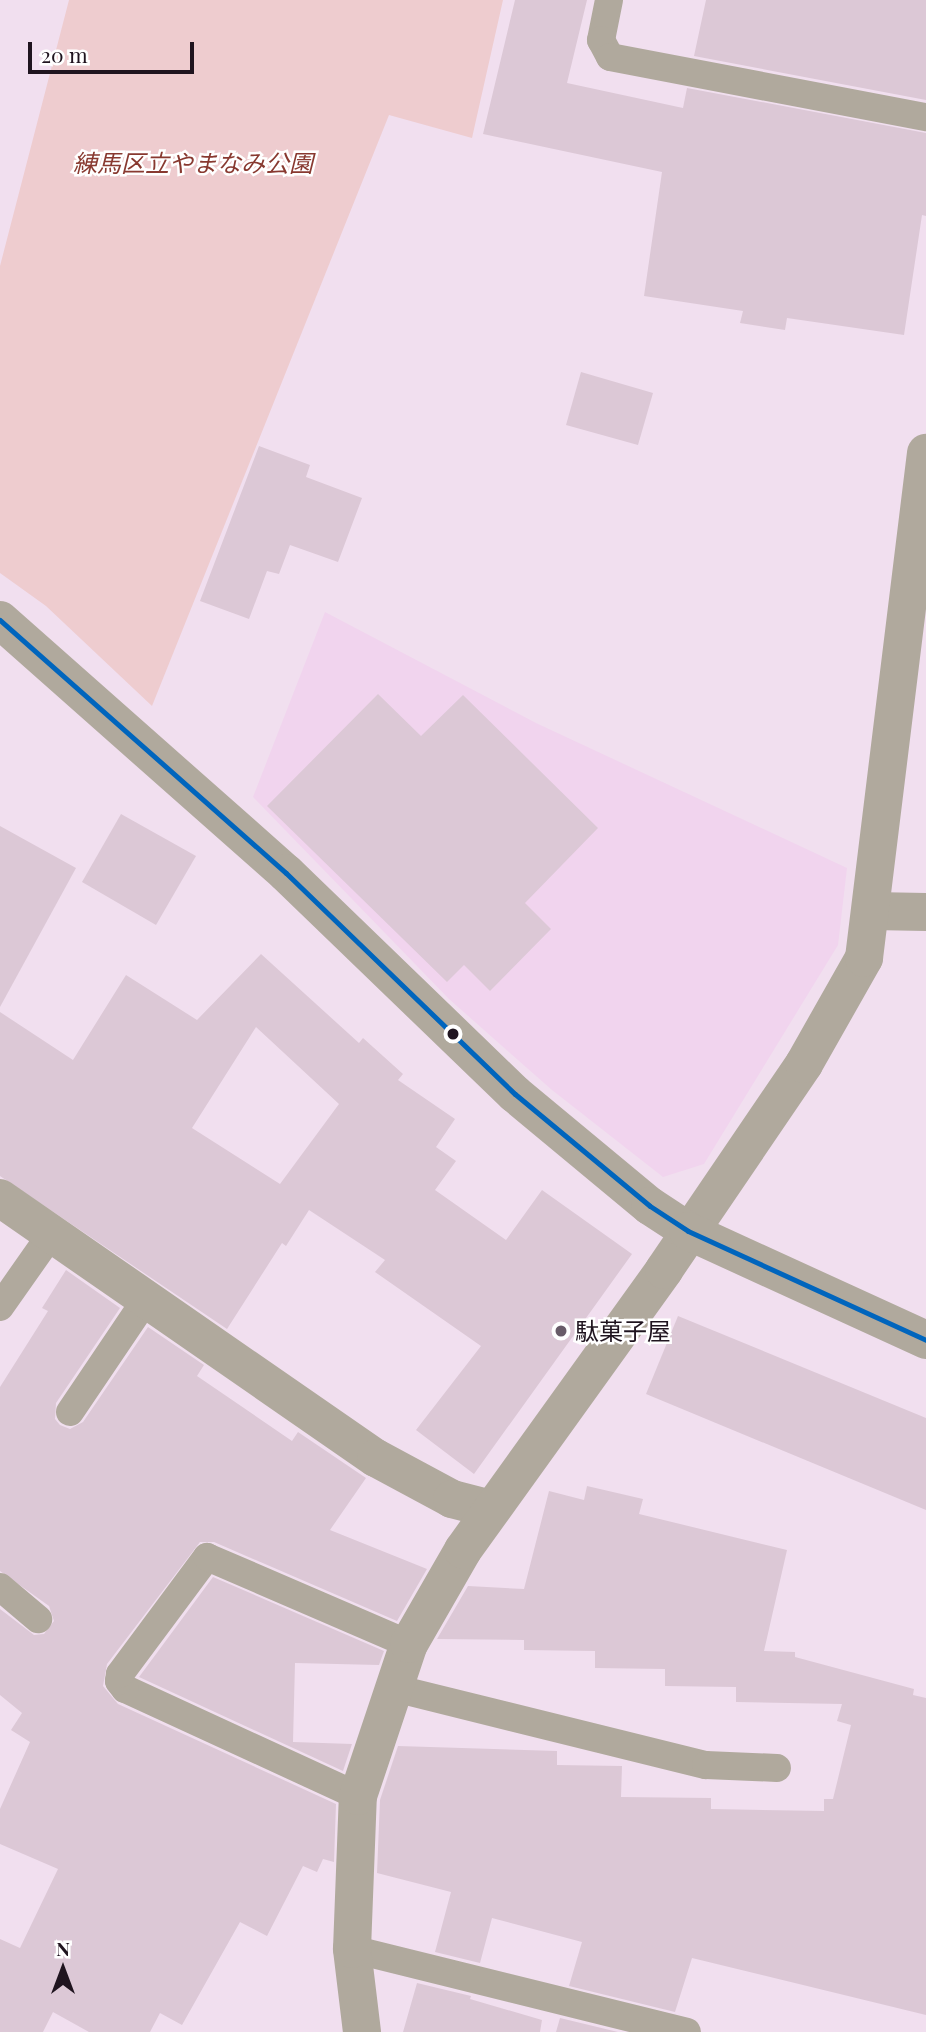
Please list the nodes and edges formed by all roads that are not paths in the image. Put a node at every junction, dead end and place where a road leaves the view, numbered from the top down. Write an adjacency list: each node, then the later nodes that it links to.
1 (609, 0): 2 (lane)
2 (926, 117)
3 (926, 453): 5 (street)
4 (0, 620): 8 (street)
5 (872, 911): 6 (street); 8 (street)
6 (926, 912)
7 (0, 1198): 9 (street)
8 (688, 1231): 12 (street); 14 (street)
9 (52, 1233): 10 (street); 11 (lane)
10 (146, 1298): 13 (lane); 14 (street)
11 (0, 1307)
12 (926, 1340)
13 (70, 1412)
14 (491, 1509): 17 (street)
15 (0, 1587): 16 (lane)
16 (38, 1619)
17 (410, 1644): 18 (street); 20 (lane)
18 (394, 1688): 19 (lane); 20 (street)
19 (777, 1768)
20 (358, 1796): 21 (street)
21 (352, 1949): 22 (street); 23 (lane)
22 (362, 2032)
23 (687, 2032)

